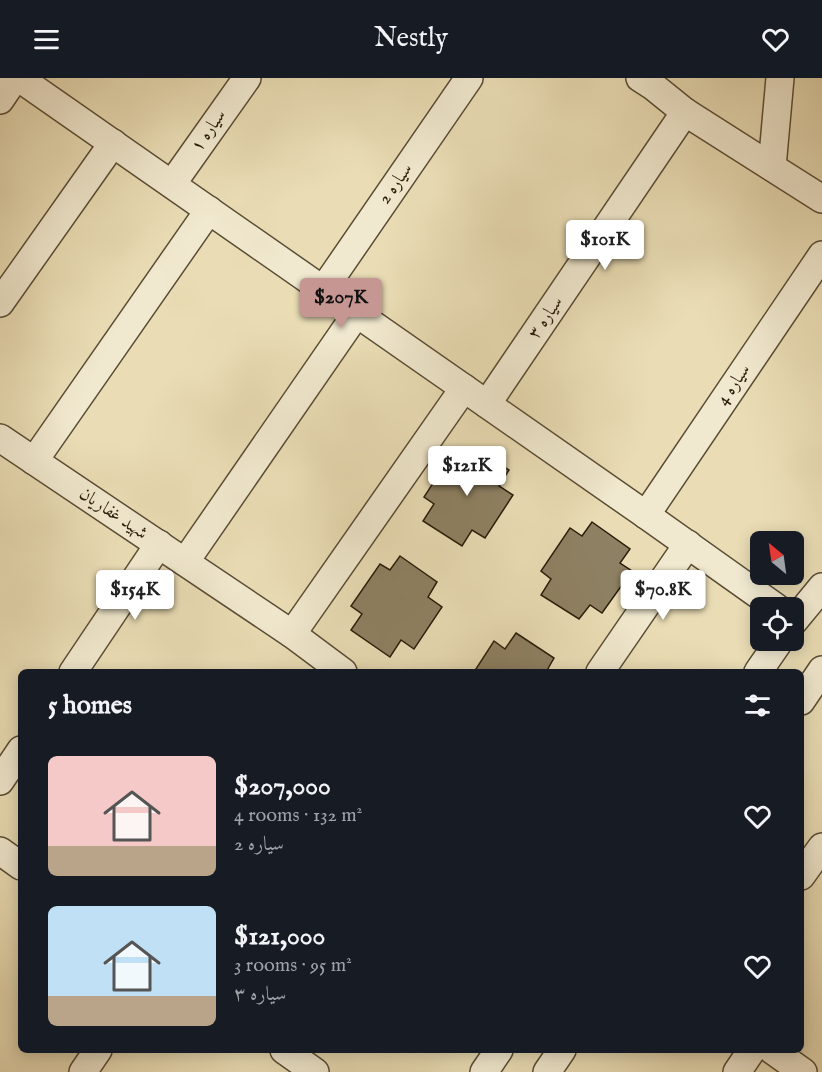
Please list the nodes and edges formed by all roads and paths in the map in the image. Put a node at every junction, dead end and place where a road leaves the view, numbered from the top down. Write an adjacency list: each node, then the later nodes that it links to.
1 (17, 78): 6 (street); 8 (street)
2 (247, 78): 10 (street, سیاره ۱)
3 (469, 78): 14 (street, سیاره 2)
4 (780, 78): 9 (street)
5 (649, 81): 7 (street)
6 (0, 100)
7 (685, 112): 9 (street); 18 (street, سیاره ۳)
8 (113, 143): 10 (street); 15 (street)
9 (772, 167): 11 (street)
10 (172, 184): 12 (street)
11 (822, 199)
12 (209, 210): 14 (street); 20 (street)
13 (822, 255): 21 (street, سیاره 4)
14 (323, 290): 16 (street)
15 (0, 303)
16 (357, 314): 17 (street); 24 (street)
17 (464, 388): 18 (street); 28 (street)
18 (487, 404): 21 (street)
19 (0, 438): 20 (street, شهید غفاریان)
20 (34, 461): 22 (street, شهید غفاریان)
21 (646, 515): 23 (street)
22 (159, 544): 24 (street, شهید غفاریان); 30 (street)
23 (688, 544): 26 (street); 32 (street)
24 (185, 562): 28 (street, شهید غفاریان)
25 (822, 587): 27 (street)
26 (756, 597)
27 (804, 606)
28 (292, 634): 31 (street, شهید غفاریان)
29 (771, 651): 33 (street)
30 (75, 669)
31 (339, 669)
32 (602, 669)
33 (760, 669)
34 (822, 670): 35 (street)
35 (804, 697)
36 (18, 754): 37 (street)
37 (0, 781)
38 (822, 847): 41 (street)
39 (0, 851): 40 (street)
40 (18, 864)
41 (804, 872)
42 (96, 1053): 48 (street)
43 (288, 1053): 49 (street)
44 (497, 1053): 50 (street)
45 (560, 1053): 51 (street)
46 (750, 1053): 52 (street)
47 (776, 1053): 53 (street)
48 (83, 1072)
49 (315, 1072)
50 (484, 1072)
51 (547, 1072)
52 (737, 1072)
53 (803, 1072)

